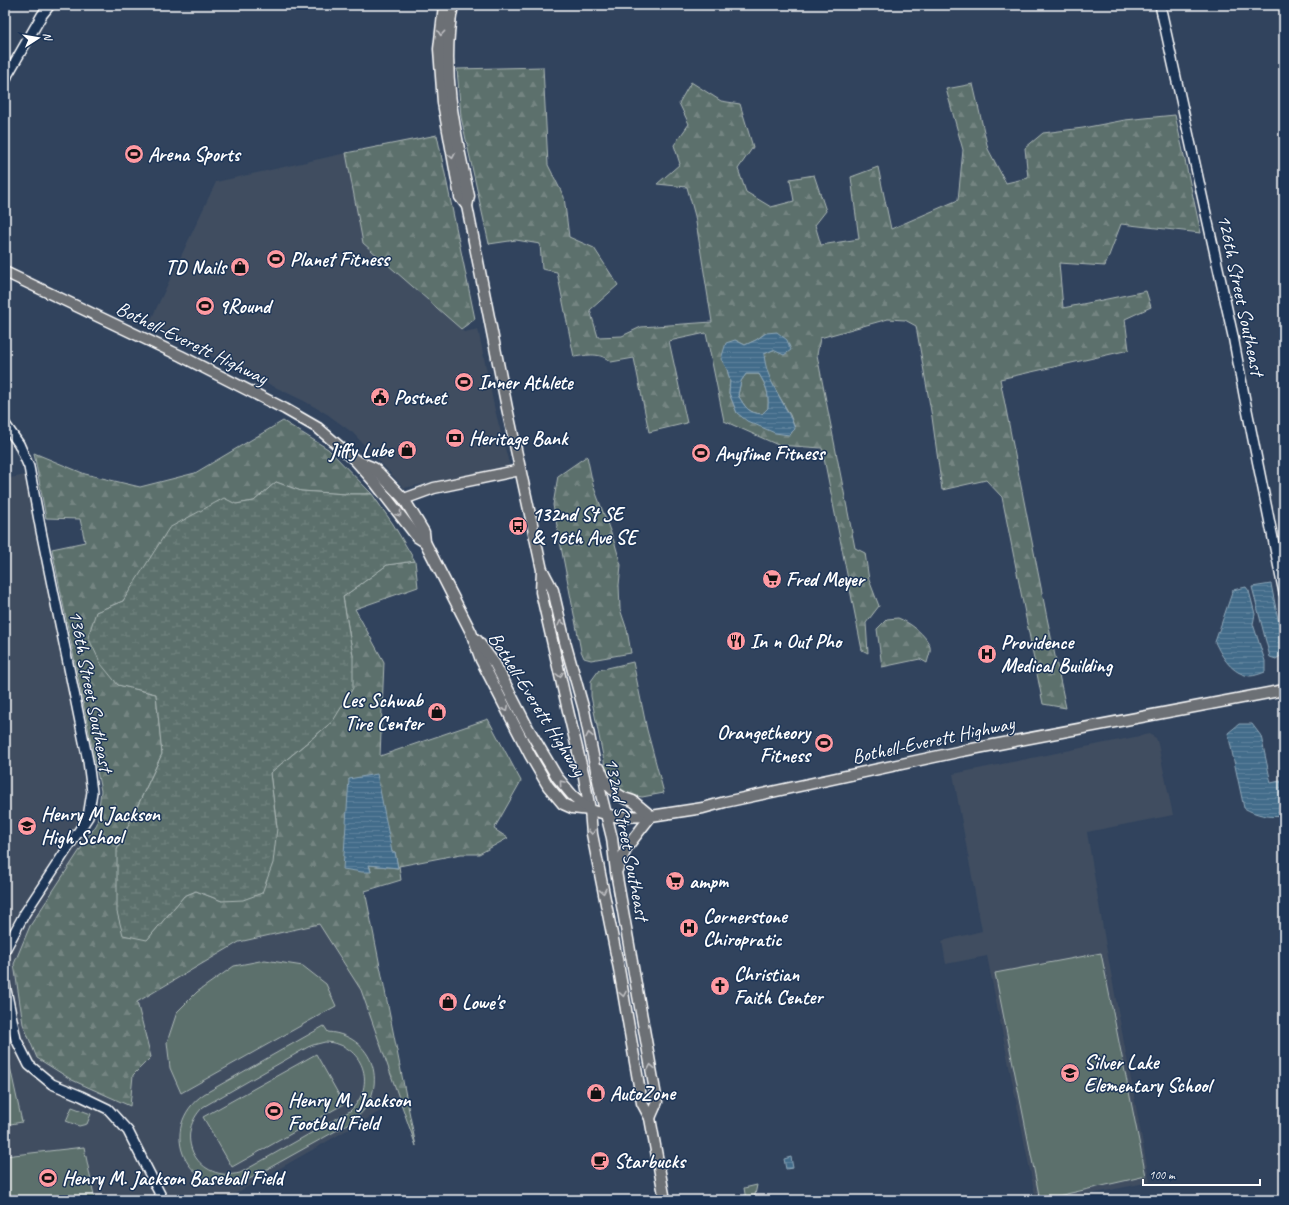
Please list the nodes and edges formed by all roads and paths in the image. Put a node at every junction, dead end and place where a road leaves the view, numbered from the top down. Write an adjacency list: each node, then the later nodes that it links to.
1 (50, 5): 5 (street)
2 (444, 5): 6 (main road, 132nd Street Southeast, one-way to 6)
3 (453, 5): 6 (main road, 132nd Street Southeast)
4 (1160, 5): 15 (street, 126th Street Southeast)
5 (5, 82)
6 (467, 206): 10 (main road, 132nd Street Southeast)
7 (5, 272): 9 (main road, Bothell-Everett Highway)
8 (5, 424): 22 (street, 136th Street Southeast)
9 (355, 460): 11 (main road, Bothell-Everett Highway); 12 (main road, Bothell-Everett Highway)
10 (520, 470): 12 (main road); 14 (main road, 132nd Street Southeast)
11 (376, 484): 12 (main road); 13 (main road, Bothell-Everett Highway, one-way to 13)
12 (404, 499): 13 (main road, Bothell-Everett Highway)
13 (425, 542): 18 (main road, Bothell-Everett Highway)
14 (542, 570): 17 (main road, 132nd Street Southeast, one-way to 14); 18 (main road, 132nd Street Southeast, one-way to 18)
15 (1284, 593)
16 (1284, 690): 20 (main road, Bothell-Everett Highway)
17 (592, 751): 19 (main road, 132nd Street Southeast); 20 (main road)
18 (590, 810): 19 (main road, Bothell-Everett Highway); 24 (main road, 132nd Street Southeast, one-way to 24)
19 (606, 814): 20 (main road, Bothell-Everett Highway); 21 (main road, 132nd Street Southeast)
20 (651, 816): 21 (main road)
21 (616, 872): 24 (main road, 132nd Street Southeast, one-way to 21)
22 (5, 950)
23 (5, 985): 25 (street)
24 (650, 1118): 26 (main road, 132nd Street Southeast)
25 (162, 1200)
26 (665, 1200)

